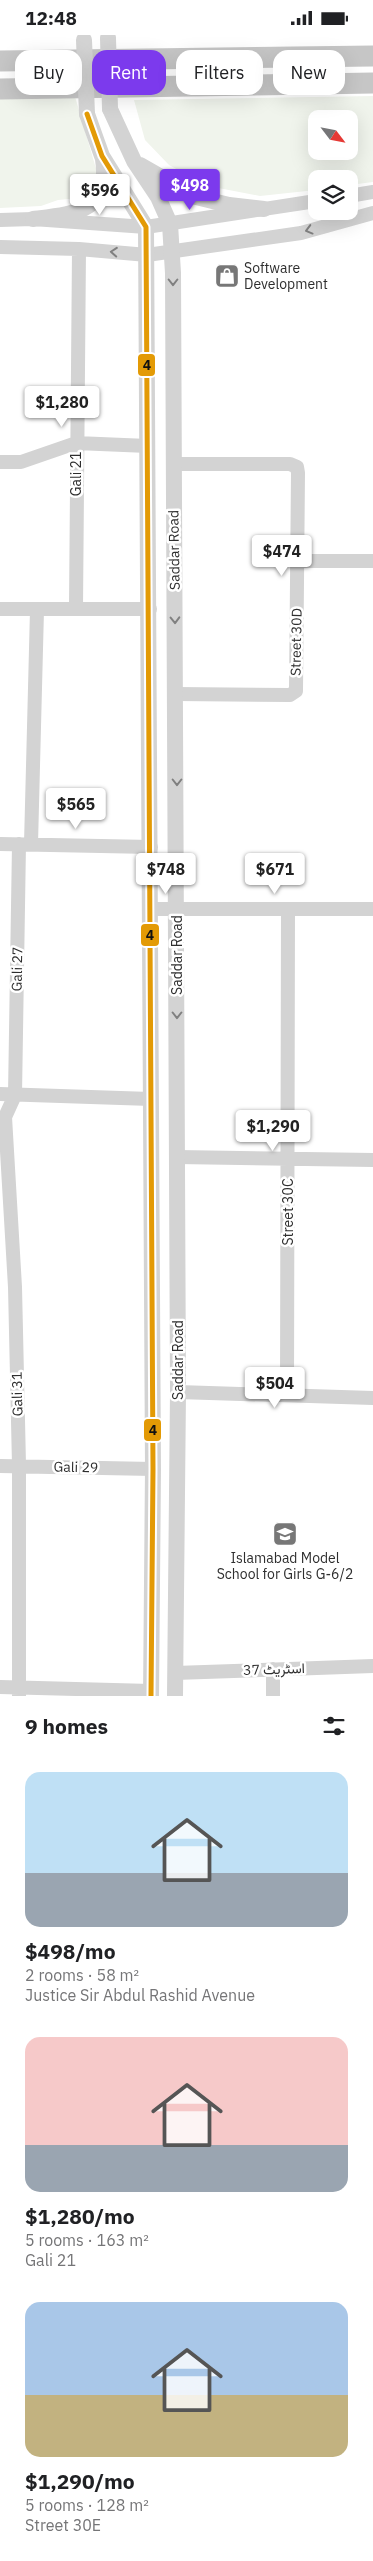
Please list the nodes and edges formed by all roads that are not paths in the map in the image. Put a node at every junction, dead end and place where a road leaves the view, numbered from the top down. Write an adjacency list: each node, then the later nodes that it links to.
1 (107, 37): 8 (street, Saddar Road, bridge)
2 (83, 38): 7 (street, Saddar Road, bridge)
3 (373, 56): 4 (main road)
4 (0, 61)
5 (373, 83): 6 (main road)
6 (0, 89)
7 (102, 156): 14 (street); 17 (street, Saddar Road)
8 (134, 161): 12 (street); 16 (street, Saddar Road)
9 (373, 192): 10 (street)
10 (358, 194)
11 (308, 202): 12 (street)
12 (264, 209): 16 (street)
13 (373, 213): 20 (street, one-way to 20)
14 (33, 219): 15 (street); 17 (street)
15 (0, 220)
16 (170, 224): 17 (street); 20 (street, Saddar Road)
17 (146, 227): 21 (street, Saddar Road)
18 (0, 247): 19 (street)
19 (79, 249): 21 (street, one-way to 19); 22 (street, Gali 21)
20 (171, 252): 21 (street); 25 (street, Saddar Road, one-way to 25)
21 (147, 255): 23 (street, Saddar Road)
22 (76, 443): 23 (street); 24 (street); 28 (street, Gali 21)
23 (148, 446): 30 (street, Saddar Road)
24 (0, 462)
25 (174, 464): 26 (street, Street 30D); 32 (street, Saddar Road, one-way to 32)
26 (297, 561): 27 (street); 32 (street, Street 30D)
27 (373, 561)
28 (76, 608): 30 (street); 31 (street)
29 (0, 609): 31 (street)
30 (150, 609): 35 (street, Saddar Road)
31 (37, 610): 34 (street, Gali 27)
32 (176, 694): 37 (street, Saddar Road, one-way to 37)
33 (0, 844): 34 (street)
34 (25, 844): 35 (street); 41 (street, Gali 27)
35 (151, 847): 36 (street, Saddar Road)
36 (151, 909): 37 (street); 42 (street, Saddar Road)
37 (177, 909): 38 (street); 43 (street, Saddar Road, one-way to 43)
38 (288, 909): 39 (street); 44 (street, Street 30C)
39 (373, 909)
40 (0, 1094): 41 (street)
41 (15, 1095): 42 (street); 49 (street, Gali 31)
42 (151, 1099): 51 (street, Saddar Road)
43 (177, 1157): 44 (street); 46 (street, Saddar Road)
44 (288, 1159): 45 (street); 47 (street, Street 30C)
45 (373, 1160)
46 (178, 1392): 47 (street); 54 (street, Saddar Road)
47 (287, 1395): 48 (street)
48 (373, 1398)
49 (19, 1465): 50 (street, Gali 29); 51 (street, Gali 29); 56 (street, Gali 31)
50 (0, 1466)
51 (153, 1469): 57 (street, Saddar Road)
52 (373, 1666): 53 (street, اسٹریٹ 37)
53 (273, 1669): 54 (street, اسٹریٹ 37); 59 (street)
54 (175, 1673): 58 (street, Saddar Road)
55 (0, 1687): 56 (street)
56 (19, 1691): 57 (street)
57 (151, 1694)
58 (175, 1696)
59 (272, 1696)

